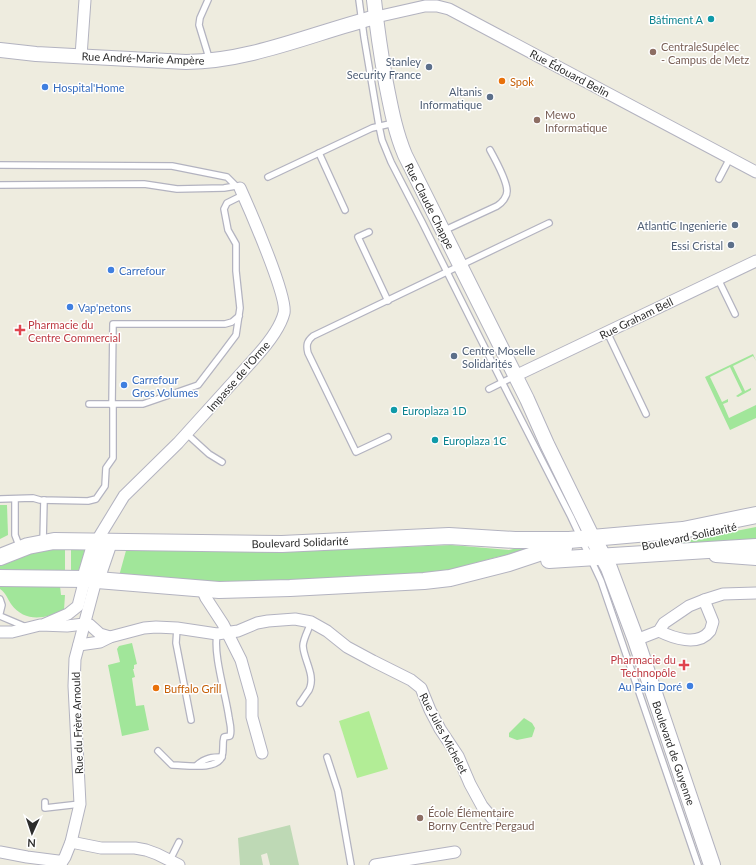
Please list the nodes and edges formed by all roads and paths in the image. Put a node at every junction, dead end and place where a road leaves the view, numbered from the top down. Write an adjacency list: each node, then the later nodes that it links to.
1 (84, 0): 8 (street)
2 (208, 0): 9 (lane)
3 (359, 0): 6 (lane)
4 (374, 0): 5 (street, Rue Claude Chappe)
5 (376, 17): 6 (street, Rue André-Marie Ampère); 10 (street, Rue Claude Chappe); 14 (street, Rue Édouard Belin)
6 (362, 21): 9 (street, Rue André-Marie Ampère); 11 (lane)
7 (0, 50): 8 (street, Rue André-Marie Ampère)
8 (81, 56): 9 (street, Rue André-Marie Ampère)
9 (210, 61)
10 (394, 123): 11 (lane); 23 (street, Rue Claude Chappe)
11 (379, 126): 13 (lane); 27 (lane)
12 (490, 150): 23 (lane)
13 (319, 153): 17 (lane); 21 (lane)
14 (730, 158): 16 (street, Rue Édouard Belin); 18 (lane)
15 (0, 165): 20 (lane)
16 (756, 172)
17 (268, 177)
18 (719, 179)
19 (0, 185): 20 (lane)
20 (240, 190): 31 (lane); 39 (street, Impasse de l'Orme)
21 (345, 210)
22 (549, 223): 26 (lane)
23 (443, 231): 26 (street, Rue Claude Chappe)
24 (369, 232): 29 (lane)
25 (756, 261): 28 (street, Rue Graham Bell)
26 (460, 265): 27 (lane); 33 (street, Rue Claude Chappe)
27 (447, 271): 29 (lane); 34 (lane)
28 (718, 279): 30 (lane); 32 (street, Rue Graham Bell)
29 (390, 299): 40 (lane)
30 (735, 314)
31 (239, 316): 37 (lane); 37 (lane)
32 (607, 332): 33 (street, Rue Graham Bell); 38 (lane)
33 (516, 376): 34 (lane); 49 (street, Rue Claude Chappe)
34 (502, 382): 35 (lane); 49 (lane)
35 (489, 389)
36 (89, 404): 37 (lane)
37 (113, 405): 44 (lane)
38 (646, 414)
39 (187, 434): 41 (lane); 48 (street, Impasse de l'Orme)
40 (388, 437)
41 (222, 462)
42 (0, 499): 43 (lane)
43 (16, 499): 44 (lane); 51 (lane)
44 (44, 500): 47 (lane)
45 (756, 515): 49 (main road, Boulevard Solidarité)
46 (756, 522): 49 (main road, Boulevard Solidarité)
47 (43, 542): 48 (main road, Boulevard Solidarité); 51 (main road, Boulevard Solidarité)
48 (103, 542): 49 (main road, Boulevard Solidarité); 56 (main road)
49 (597, 547): 52 (main road, Boulevard Solidarité); 57 (main road, Boulevard Solidarité); 72 (main road, Boulevard de Guyenne); 92 (lane)
50 (756, 547): 52 (main road, Boulevard Solidarité)
51 (20, 549): 53 (main road, Boulevard Solidarité)
52 (682, 551): 54 (street)
53 (0, 557)
54 (756, 558)
55 (0, 578): 56 (main road, Boulevard Solidarité)
56 (90, 580): 57 (main road, Boulevard Solidarité); 64 (street, Rue du Frère Arnould); 65 (street)
57 (202, 589): 70 (street)
58 (756, 593): 60 (street)
59 (0, 599): 61 (lane)
60 (704, 600): 68 (street); 68 (street)
61 (0, 613)
62 (0, 616): 66 (lane)
63 (311, 622): 70 (street, Rue Jules Michelet); 74 (lane); 81 (street, Rue Jules Michelet)
64 (84, 624): 65 (street); 71 (street); 73 (street, Rue du Frère Arnould)
65 (40, 625): 66 (street)
66 (26, 628): 69 (street)
67 (178, 628): 70 (street, Rue Jules Michelet); 71 (street, Rue Jules Michelet); 75 (lane)
68 (659, 631): 72 (street)
69 (0, 632)
70 (222, 634): 76 (lane); 77 (street)
71 (110, 637): 73 (street, Rue Jules Michelet)
72 (636, 640): 93 (main road, Boulevard de Guyenne)
73 (79, 645): 80 (street, Rue du Frère Arnould)
74 (300, 703)
75 (191, 720)
76 (158, 751)
77 (262, 753)
78 (327, 757): 90 (lane)
79 (44, 802): 80 (lane)
80 (80, 804): 82 (street, Rue du Frère Arnould)
81 (492, 818)
82 (71, 842): 84 (street); 88 (street, Rue du Frère Arnould)
83 (179, 842): 89 (lane)
84 (101, 848): 88 (street); 89 (street)
85 (0, 852): 87 (street)
86 (455, 852): 91 (street)
87 (27, 861): 88 (street)
88 (62, 862)
89 (175, 862)
90 (351, 865)
91 (375, 865)
92 (698, 865)
93 (712, 865)

